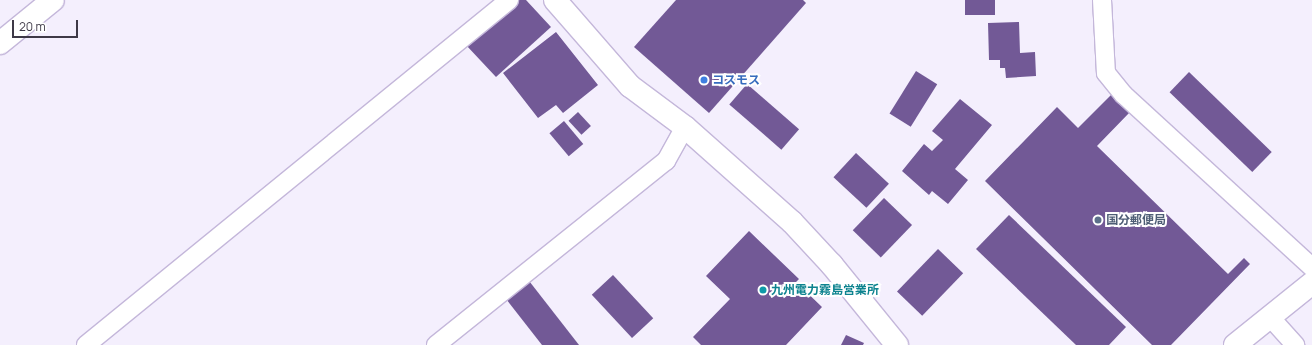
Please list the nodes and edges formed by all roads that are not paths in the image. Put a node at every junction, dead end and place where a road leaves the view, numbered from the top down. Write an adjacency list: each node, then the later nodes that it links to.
1 (53, 0): 5 (street)
2 (509, 0): 10 (street)
3 (555, 0): 6 (street)
4 (1102, 0): 7 (street)
5 (0, 42)
6 (685, 127): 11 (street); 12 (street)
7 (1312, 267)
8 (1312, 283): 9 (street)
9 (1270, 317): 13 (street); 14 (street)
10 (86, 345)
11 (436, 345)
12 (897, 345)
13 (1235, 345)
14 (1295, 345)

